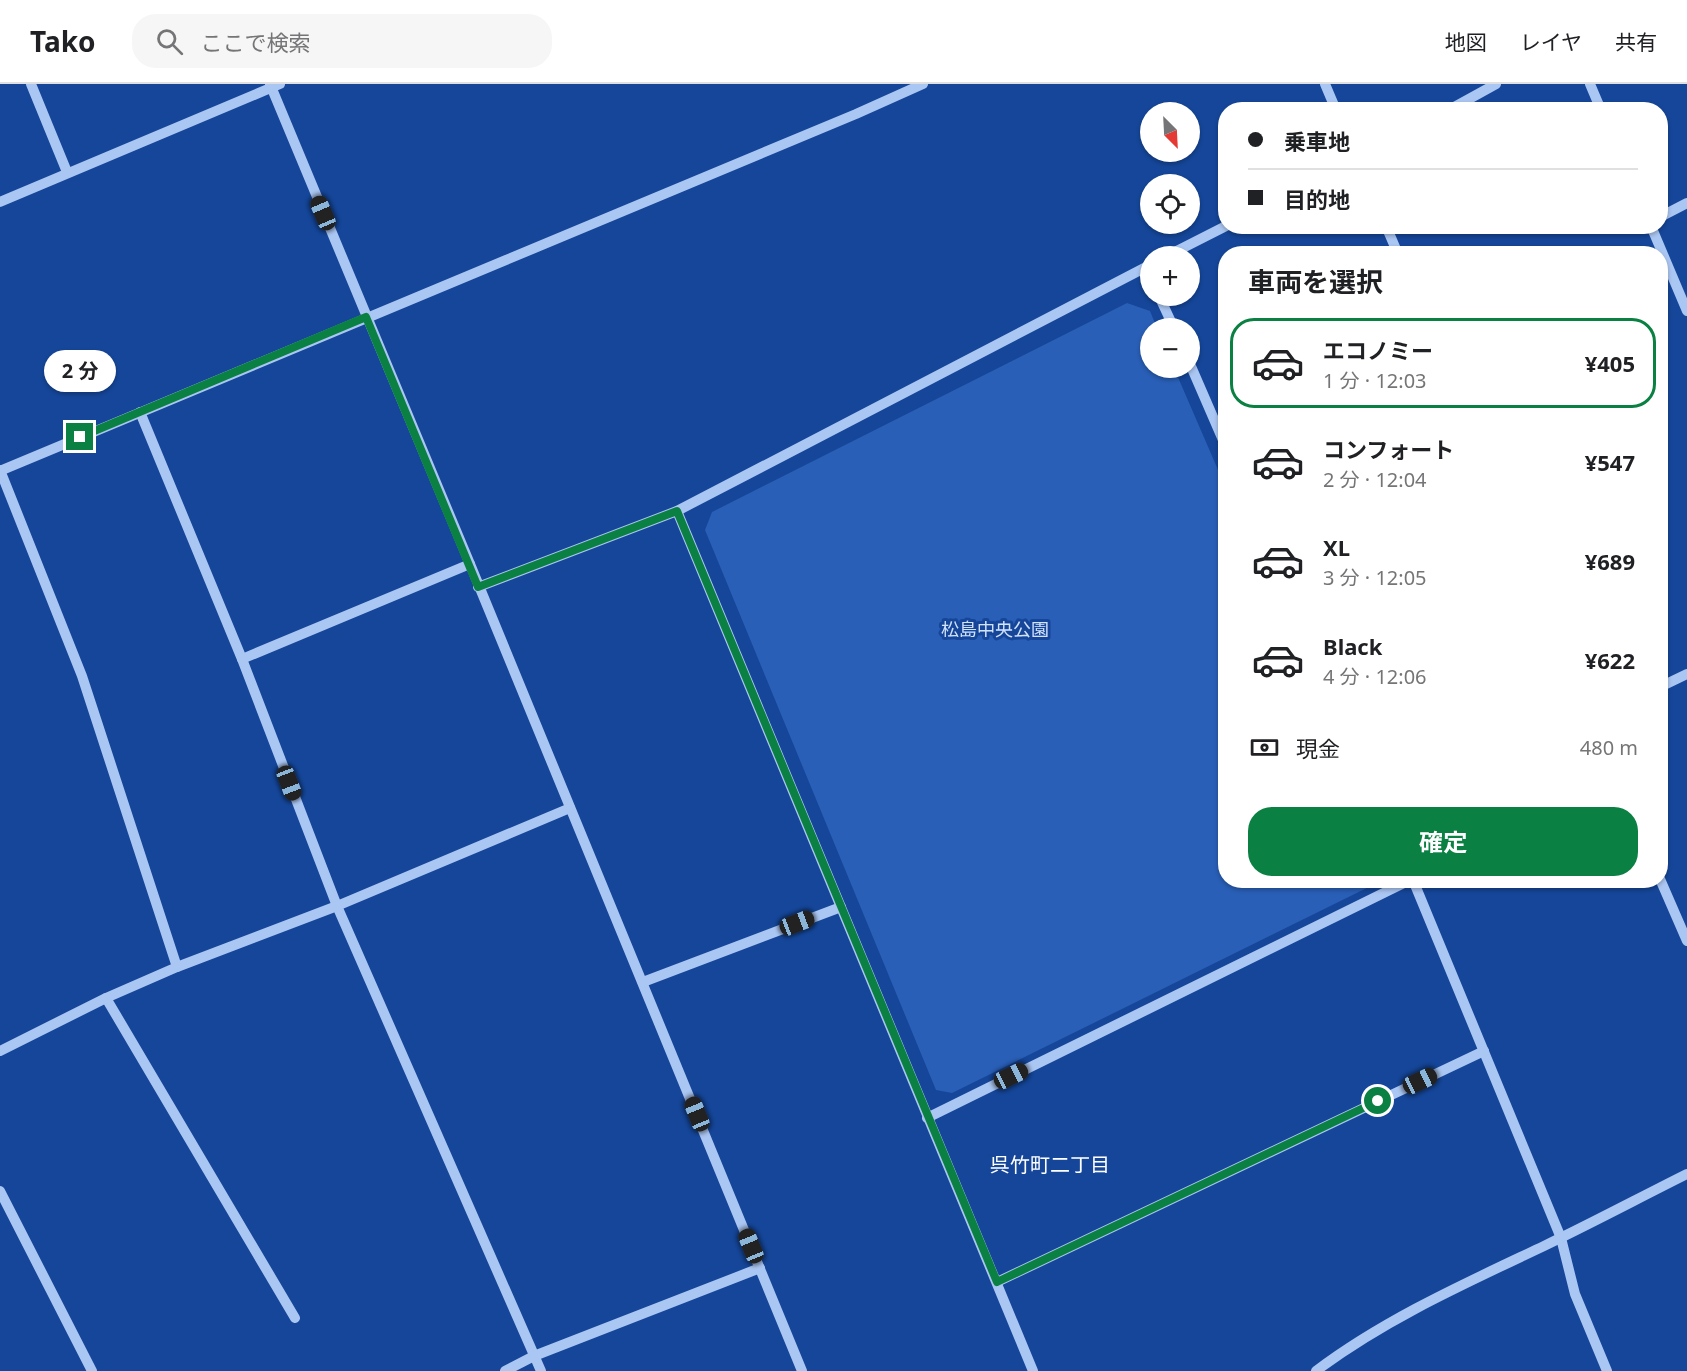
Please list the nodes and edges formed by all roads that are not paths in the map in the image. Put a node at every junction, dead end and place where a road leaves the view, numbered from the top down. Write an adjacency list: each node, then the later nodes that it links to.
1 (31, 84): 10 (street)
2 (923, 84): 19 (street)
3 (1325, 84): 7 (street)
4 (1496, 84): 8 (street)
5 (1590, 84): 9 (street)
6 (274, 85): 10 (street); 19 (street)
7 (1333, 102)
8 (1463, 102)
9 (1598, 102)
10 (68, 172): 11 (street)
11 (0, 202)
12 (1687, 203): 13 (street)
13 (1668, 213)
14 (1218, 230): 15 (street)
15 (1187, 246)
16 (1668, 266): 18 (street)
17 (1140, 274): 24 (street)
18 (1687, 311)
19 (366, 317): 21 (street); 25 (street)
20 (1196, 378): 22 (street)
21 (140, 412): 23 (street); 27 (street)
22 (1218, 429)
23 (0, 471): 38 (street)
24 (677, 511): 26 (street); 35 (street)
25 (470, 564): 26 (street); 27 (street)
26 (478, 587): 30 (street)
27 (242, 659): 34 (street)
28 (1687, 674): 29 (street)
29 (1668, 683)
30 (570, 808): 34 (street); 39 (street)
31 (1396, 888): 43 (street)
32 (1415, 888): 42 (street)
33 (1665, 888): 36 (street)
34 (337, 906): 38 (street); 50 (street)
35 (841, 907): 39 (street); 43 (street)
36 (1682, 918): 37 (street)
37 (1687, 941)
38 (177, 967): 40 (street)
39 (643, 982): 47 (street)
40 (106, 998): 41 (street); 49 (street)
41 (1, 1047)
42 (1484, 1051): 46 (street); 48 (street)
43 (927, 1118): 48 (street)
44 (1687, 1174): 46 (street)
45 (0, 1191): 51 (street)
46 (1562, 1238): 56 (street); 57 (street)
47 (760, 1268): 50 (street); 54 (street)
48 (997, 1282): 55 (street)
49 (295, 1318)
50 (534, 1356): 52 (street); 53 (street)
51 (92, 1371)
52 (505, 1371)
53 (541, 1371)
54 (802, 1371)
55 (1033, 1371)
56 (1316, 1371)
57 (1607, 1371)

